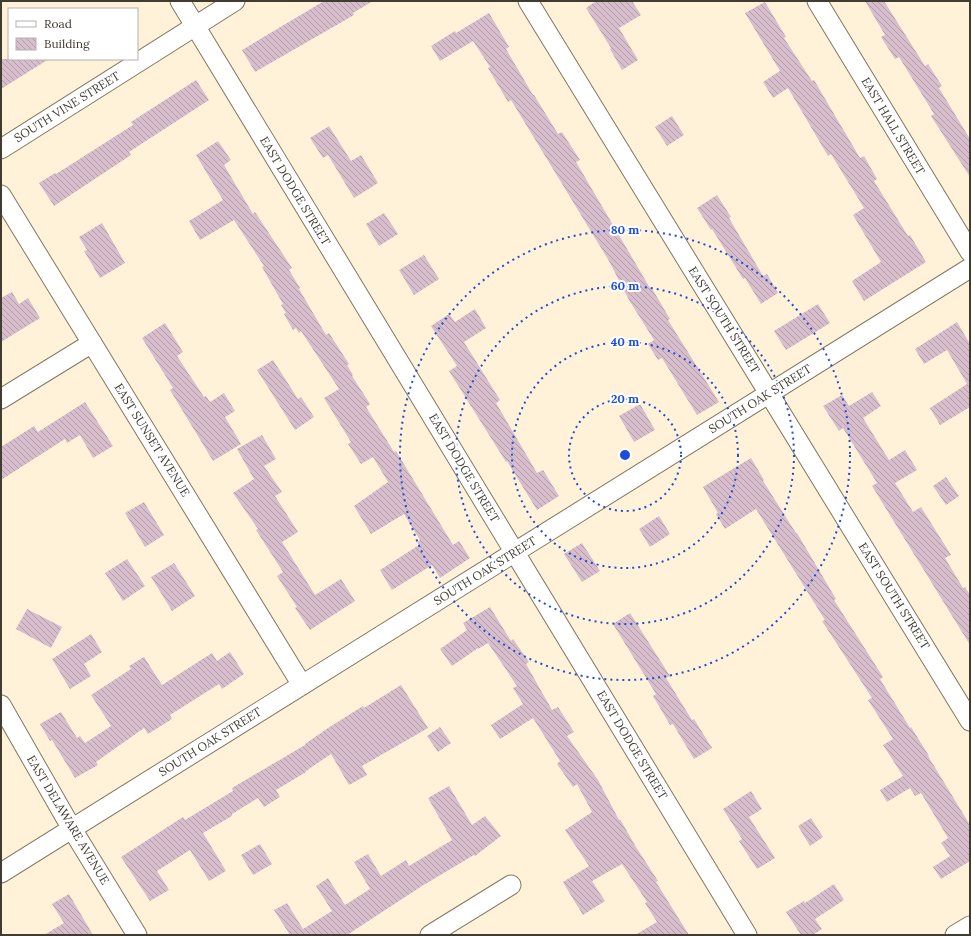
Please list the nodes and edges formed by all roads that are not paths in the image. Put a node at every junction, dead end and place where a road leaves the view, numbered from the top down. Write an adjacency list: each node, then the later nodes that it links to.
1 (180, 1): 5 (street, EAST DODGE STREET)
2 (235, 1): 5 (street, SOUTH VINE STREET)
3 (528, 1): 11 (street, EAST SOUTH STREET)
4 (817, 1): 8 (street, EAST HALL STREET)
5 (196, 26): 6 (street, SOUTH VINE STREET); 13 (street, EAST DODGE STREET)
6 (1, 150)
7 (1, 195): 10 (street, EAST SUNSET AVENUE)
8 (970, 252)
9 (970, 268): 11 (street, SOUTH OAK STREET)
10 (92, 343): 12 (street); 14 (street, EAST SUNSET AVENUE)
11 (769, 394): 13 (street, SOUTH OAK STREET); 16 (street, EAST SOUTH STREET)
12 (1, 399)
13 (515, 552): 14 (street, SOUTH OAK STREET); 23 (street, EAST DODGE STREET)
14 (302, 685): 17 (street, SOUTH OAK STREET)
15 (1, 705): 17 (street, EAST DELAWARE AVENUE)
16 (970, 721)
17 (72, 829): 18 (street, SOUTH OAK STREET); 21 (street, EAST DELAWARE AVENUE)
18 (1, 873)
19 (511, 885): 22 (street)
20 (970, 926): 24 (street)
21 (137, 935)
22 (430, 935)
23 (747, 935)
24 (955, 935)

